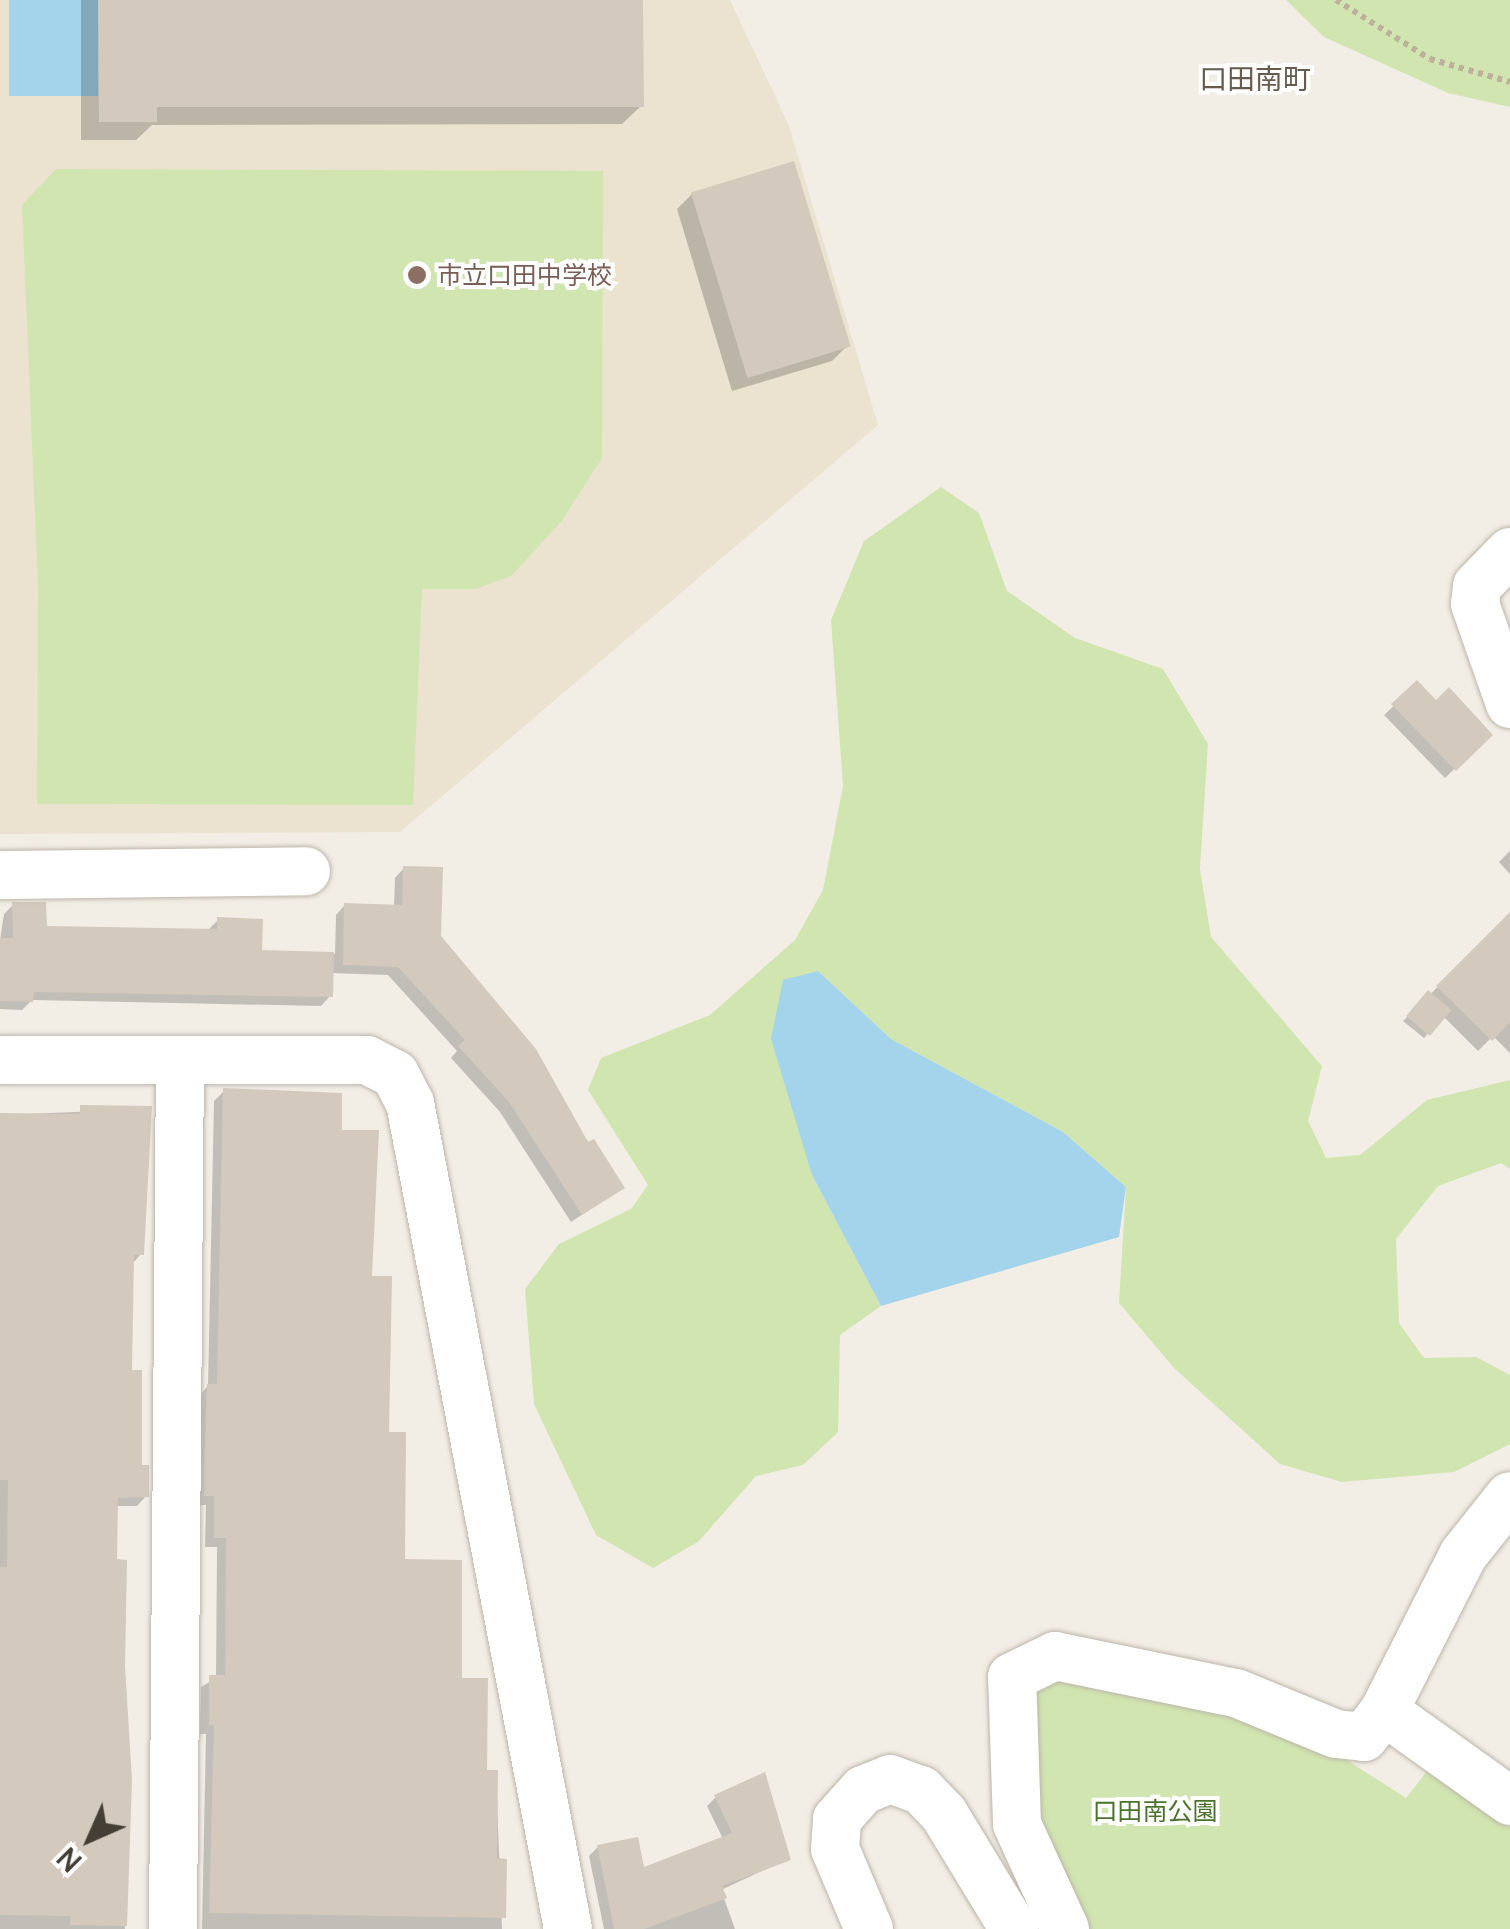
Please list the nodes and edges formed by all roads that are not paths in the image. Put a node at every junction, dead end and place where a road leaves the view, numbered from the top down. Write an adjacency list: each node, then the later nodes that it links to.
1 (1510, 552): 2 (street)
2 (1510, 704)
3 (306, 871): 4 (street)
4 (0, 874)
5 (0, 1060): 6 (street)
6 (180, 1060): 10 (street); 11 (street)
7 (1510, 1496): 8 (street)
8 (1384, 1711): 9 (street); 14 (street)
9 (1510, 1801)
10 (173, 1929)
11 (568, 1929)
12 (869, 1929): 13 (street)
13 (1014, 1929)
14 (1065, 1929)

